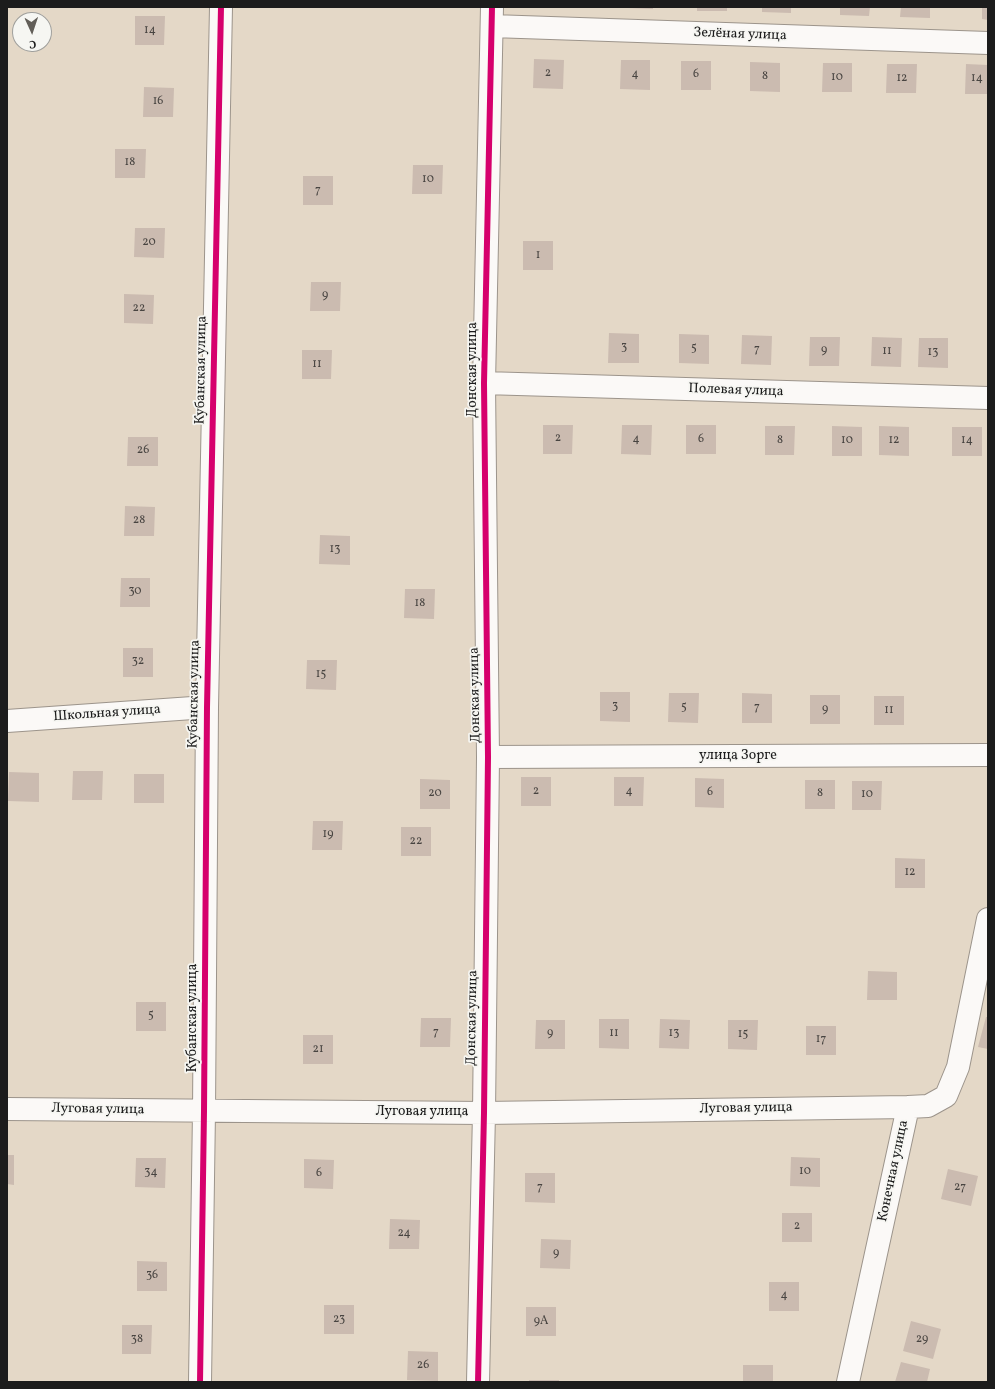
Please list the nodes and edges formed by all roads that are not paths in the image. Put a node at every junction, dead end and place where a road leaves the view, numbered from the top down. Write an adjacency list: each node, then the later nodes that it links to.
1 (221, 7): 6 (street, Кубанская улица)
2 (492, 17): 3 (street, Зелёная улица); 4 (street, Донская улица)
3 (988, 43)
4 (484, 383): 5 (street, Полевая улица); 9 (street, Донская улица)
5 (988, 398)
6 (207, 707): 7 (street, Школьная улица); 13 (street, Кубанская улица)
7 (7, 721)
8 (988, 754): 9 (street, улица Зорге)
9 (488, 757): 14 (street, Донская улица)
10 (988, 919): 11 (street, Конечная улица)
11 (908, 1107): 14 (street, Луговая улица); 17 (street, Конечная улица)
12 (7, 1109): 13 (street, Луговая улица)
13 (204, 1111): 14 (street, Луговая улица); 15 (street, Кубанская улица)
14 (484, 1113): 16 (street, Донская улица)
15 (200, 1382)
16 (478, 1382)
17 (848, 1382)

